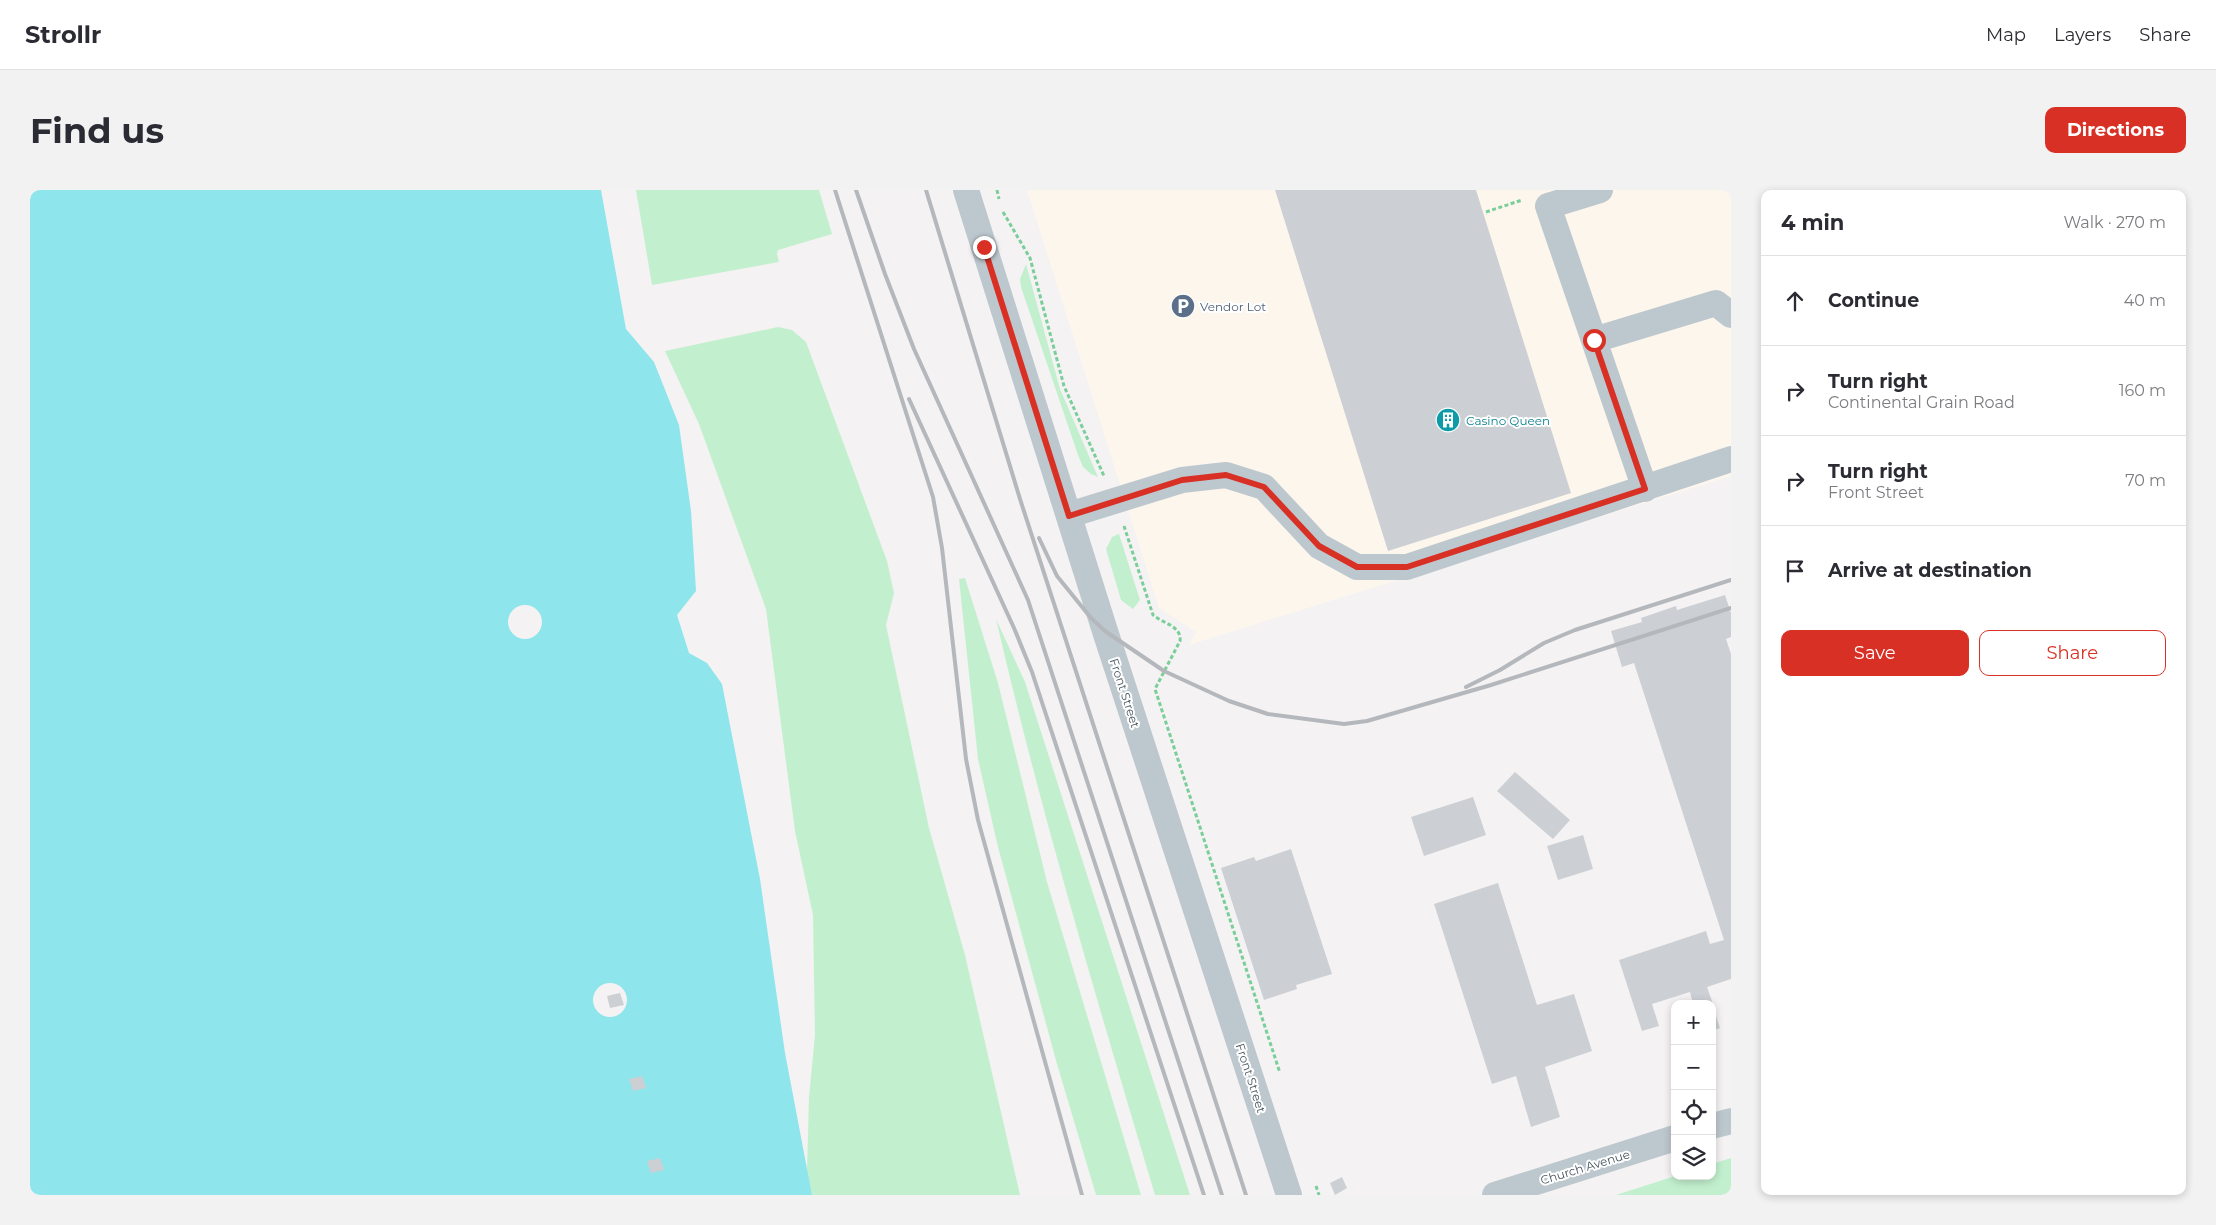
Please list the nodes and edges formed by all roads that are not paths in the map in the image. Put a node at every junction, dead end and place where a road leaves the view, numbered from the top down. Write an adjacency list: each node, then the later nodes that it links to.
1 (966, 190): 7 (street, Front Street)
2 (1600, 190): 4 (street)
3 (1731, 315): 4 (street)
4 (1594, 340): 6 (street)
5 (1731, 459): 6 (street)
6 (1645, 489): 7 (street)
7 (1069, 516): 11 (street, Front Street)
8 (1731, 1121): 9 (street)
9 (1716, 1125)
10 (1671, 1139): 12 (street, Church Avenue)
11 (1289, 1195)
12 (1495, 1195)

